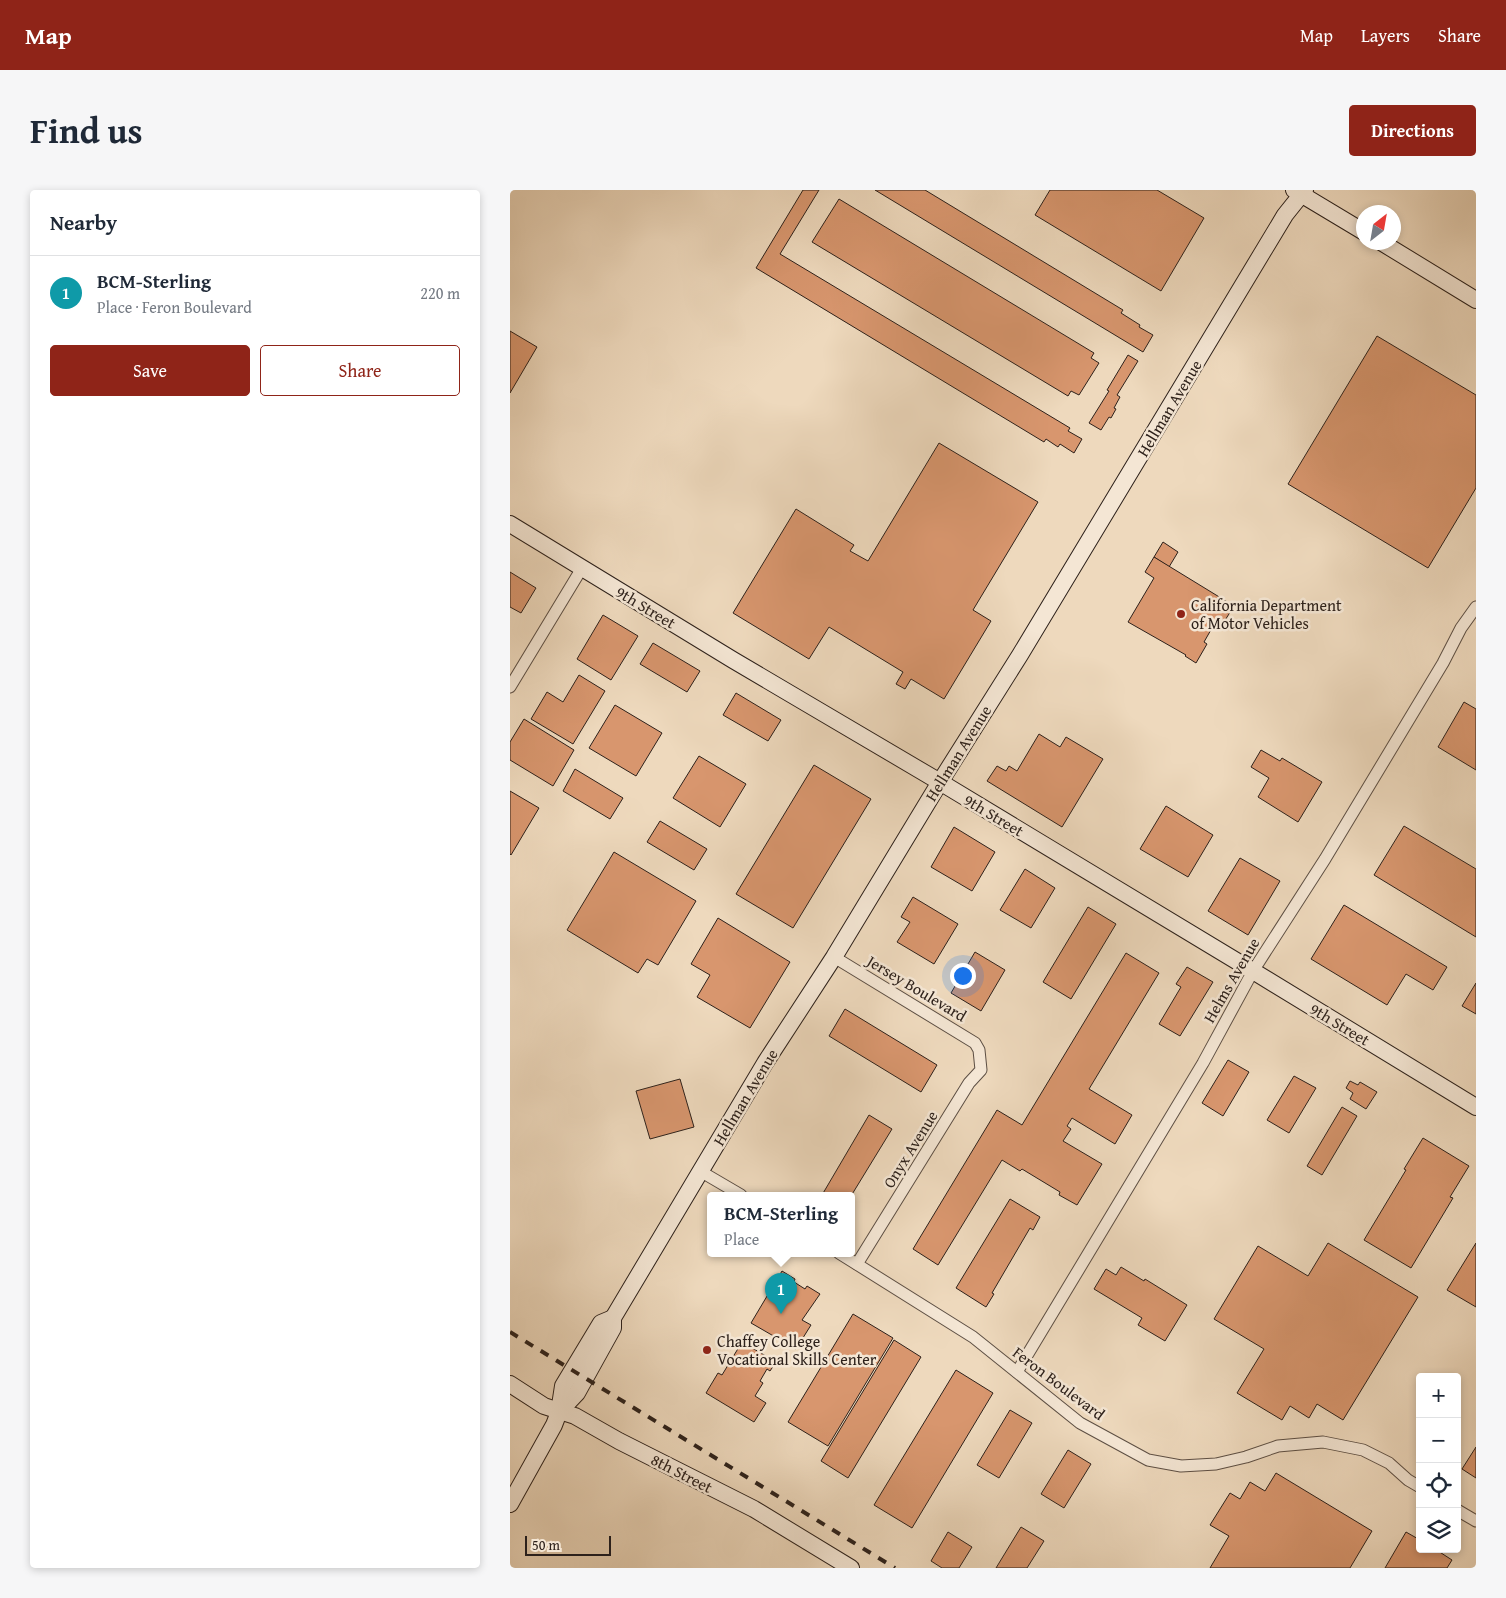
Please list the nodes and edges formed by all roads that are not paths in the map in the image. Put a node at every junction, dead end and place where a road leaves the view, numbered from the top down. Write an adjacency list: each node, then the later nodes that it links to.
1 (1301, 192): 2 (street); 9 (street, Hellman Avenue)
2 (1356, 227)
3 (1393, 250): 4 (street)
4 (1476, 300)
5 (510, 524): 6 (street, 9th Street)
6 (582, 568): 8 (street); 9 (street, 9th Street)
7 (1476, 607): 11 (street, Helms Avenue)
8 (510, 687)
9 (940, 782): 10 (street, Hellman Avenue); 11 (street, 9th Street)
10 (834, 957): 12 (street, Jersey Boulevard); 14 (street, Hellman Avenue)
11 (1254, 971): 13 (street, 9th Street); 18 (street, Helms Avenue)
12 (979, 1050): 17 (street, Onyx Avenue)
13 (1476, 1107)
14 (700, 1171): 15 (street); 20 (street, Hellman Avenue)
15 (736, 1192)
16 (845, 1257): 17 (street, Feron Boulevard)
17 (857, 1264): 18 (street, Feron Boulevard)
18 (1017, 1372): 21 (street, Feron Boulevard)
19 (510, 1384): 20 (street, 8th Street)
20 (560, 1412): 22 (street, Hellman Avenue); 25 (street, 8th Street)
21 (1416, 1485)
22 (510, 1504)
23 (1461, 1512): 24 (street)
24 (1476, 1521)
25 (851, 1568)

